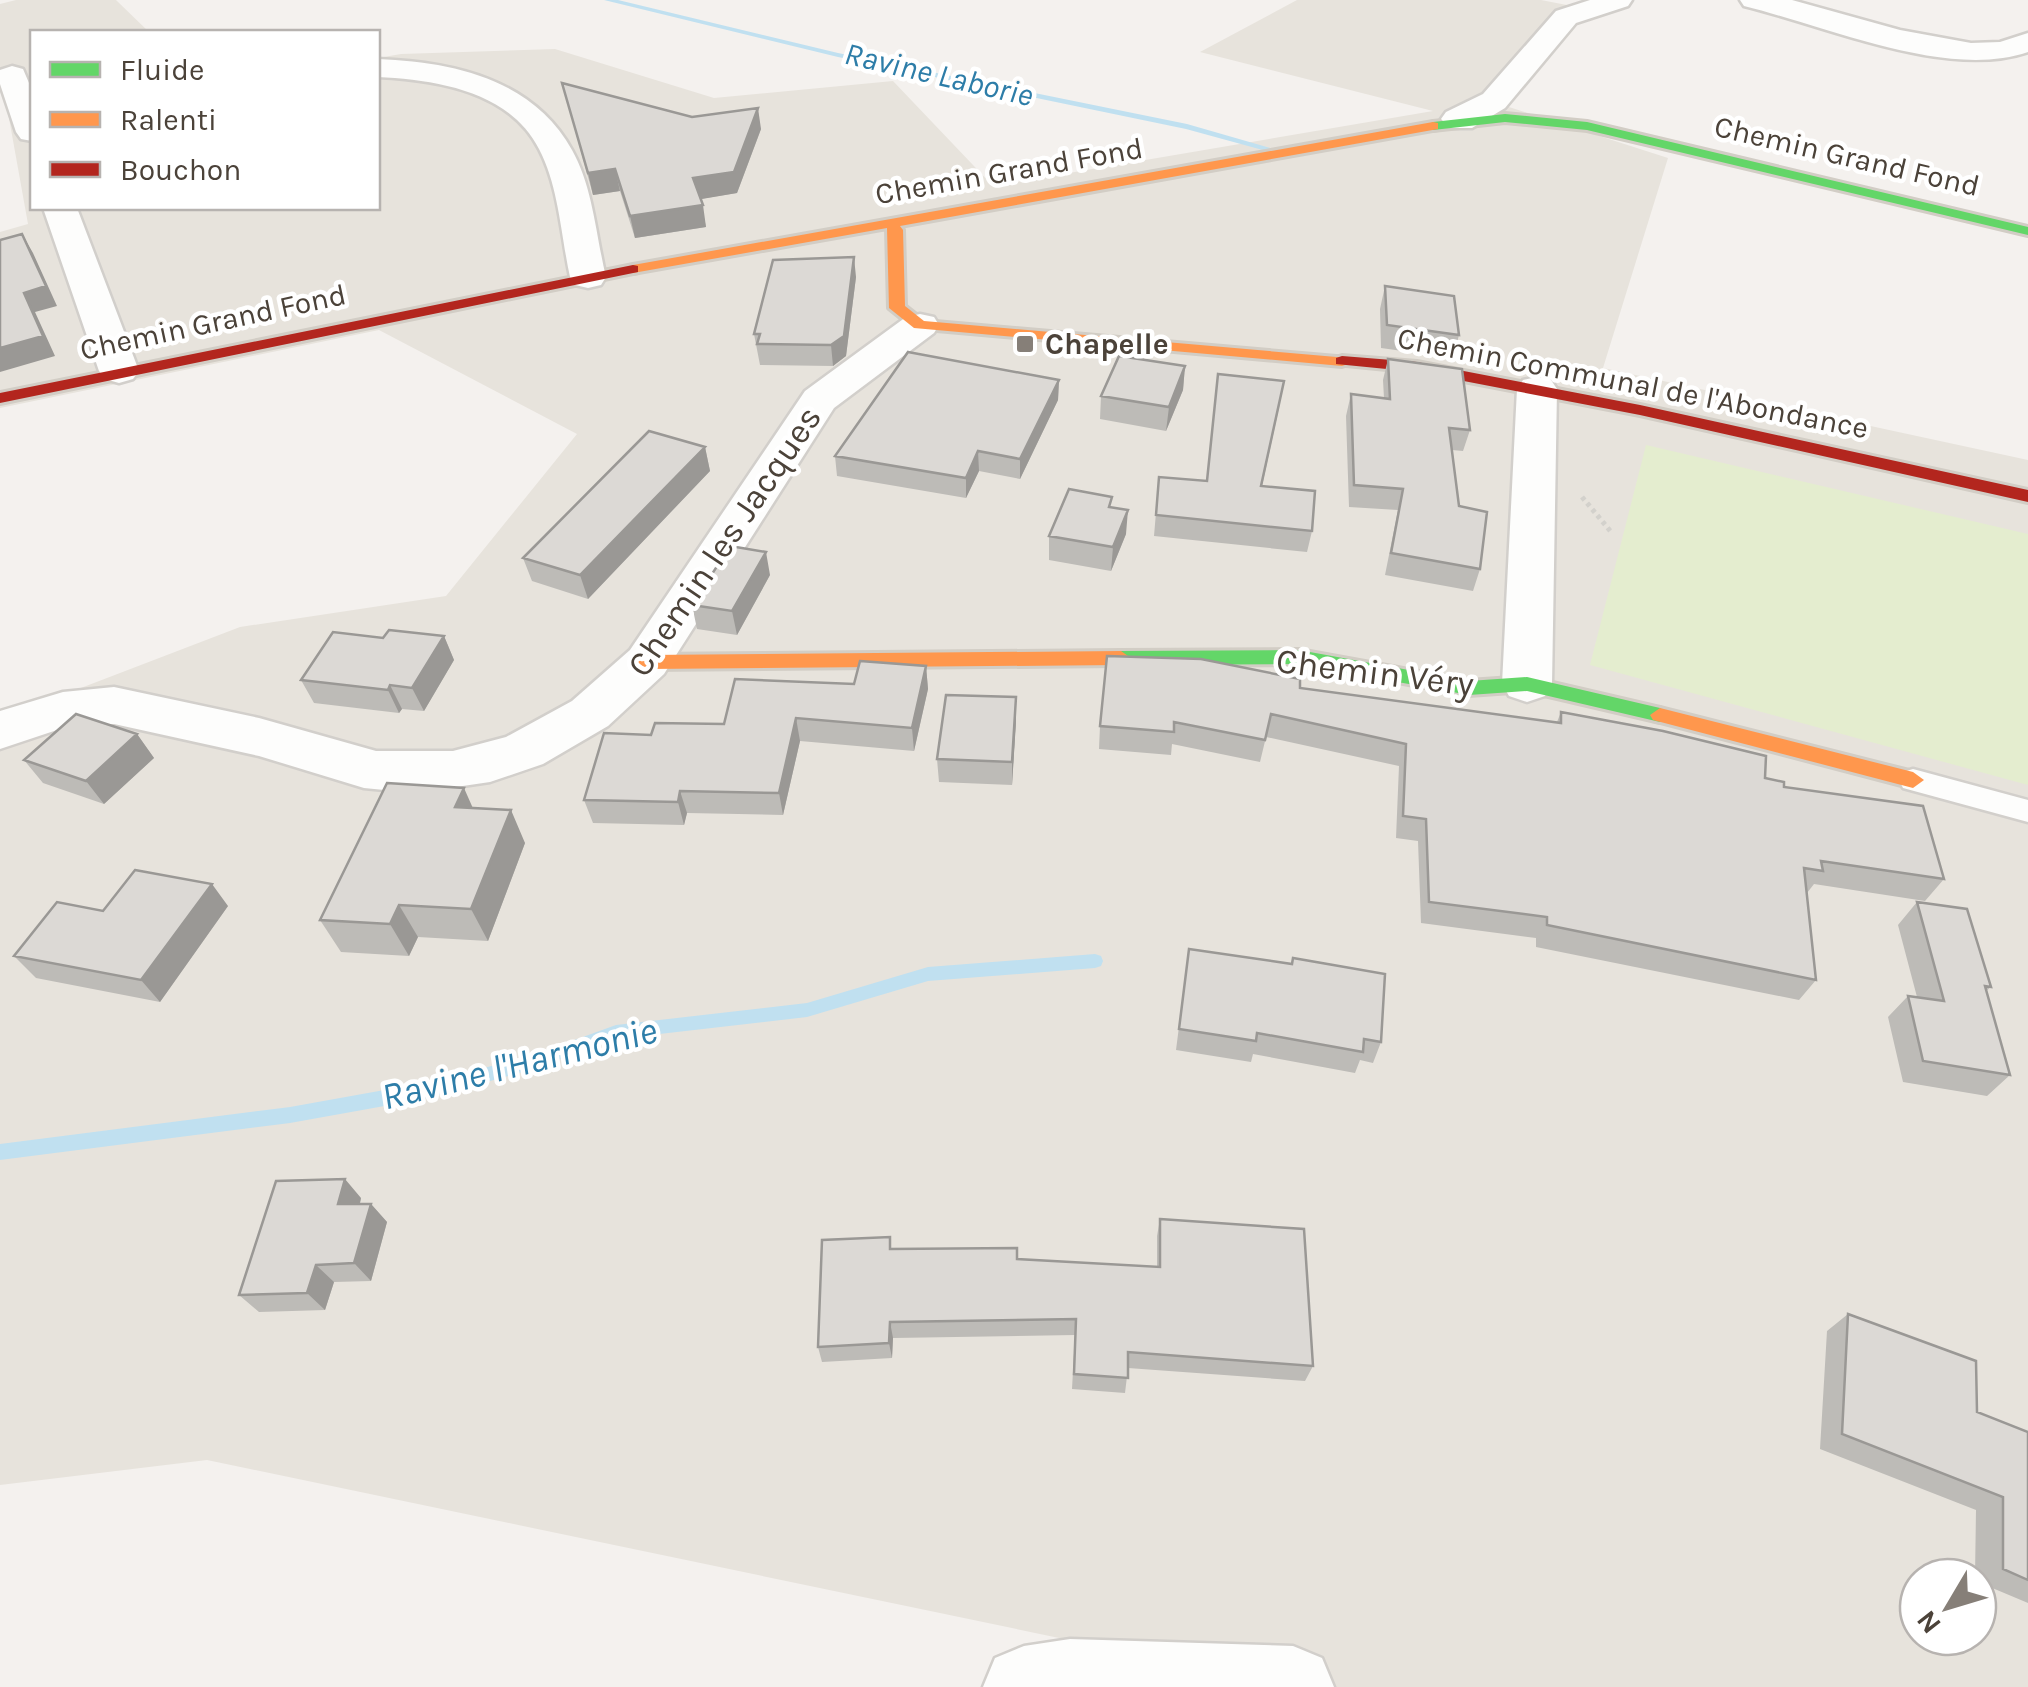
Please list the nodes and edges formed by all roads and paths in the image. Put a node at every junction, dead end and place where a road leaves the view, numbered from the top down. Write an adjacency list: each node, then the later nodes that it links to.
1 (1618, 0): 6 (street)
2 (1754, 0): 3 (street)
3 (2028, 42)
4 (380, 68): 11 (street)
5 (12, 75): 7 (street)
6 (1461, 122): 9 (street, Chemin Grand Fond); 10 (street, Chemin Grand Fond)
7 (30, 126)
8 (61, 210): 13 (street)
9 (890, 222): 11 (street, Chemin Grand Fond); 12 (street)
10 (2028, 231)
11 (588, 277): 13 (street, Chemin Grand Fond)
12 (920, 324): 14 (street, Chemin Communal de l'Abondance); 17 (street, Chemin les Jacques)
13 (119, 372): 15 (street, Chemin Grand Fond)
14 (1537, 389): 16 (street, Chemin Communal de l'Abondance); 18 (street)
15 (0, 398)
16 (2028, 496)
17 (646, 662): 18 (street, Chemin Véry); 19 (street, Chemin les Jacques)
18 (1527, 684): 20 (street, Chemin Véry)
19 (0, 730)
20 (1913, 780): 21 (lane, Chemin Véry)
21 (2028, 811)
22 (1024, 1687): 23 (street)
23 (1292, 1687)

